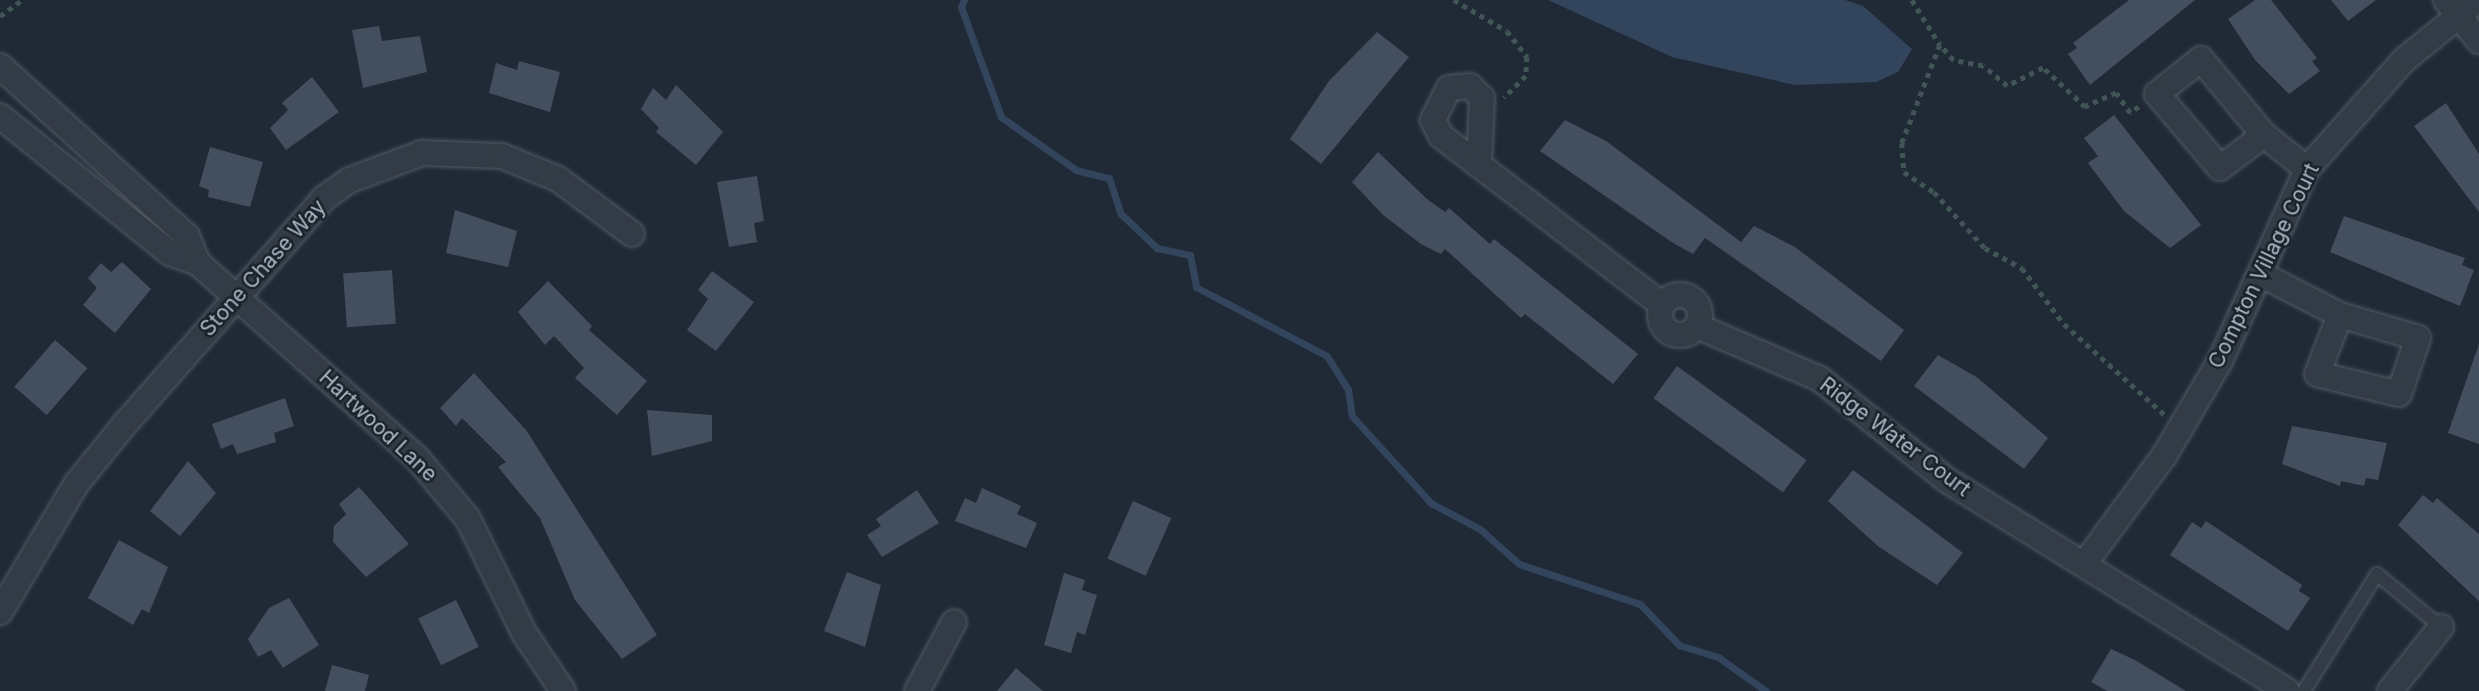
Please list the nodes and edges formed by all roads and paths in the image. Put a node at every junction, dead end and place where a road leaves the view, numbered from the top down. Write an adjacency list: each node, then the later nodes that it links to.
1 (22, 0): 6 (path)
2 (1454, 0): 11 (path)
3 (1912, 0): 8 (path)
4 (2478, 0): 5 (street, Compton Village Court)
5 (2452, 9): 7 (street); 15 (street, Compton Village Court)
6 (0, 16)
7 (2479, 41)
8 (1940, 45): 10 (path); 21 (path)
9 (0, 66): 17 (street, Hartwood Lane)
10 (2157, 94): 13 (street); 13 (street)
11 (1484, 106): 14 (street); 14 (street, Ridge Water Court)
12 (0, 117): 17 (street, Hartwood Lane)
13 (2264, 135): 15 (street)
14 (1479, 165): 22 (street, Ridge Water Court)
15 (2307, 169): 18 (street, Compton Village Court)
16 (632, 234): 19 (street, Stone Chase Way)
17 (198, 264): 19 (street, Hartwood Lane)
18 (2262, 275): 20 (street); 21 (street, Compton Village Court)
19 (236, 297): 23 (street, Stone Chase Way); 26 (street, Hartwood Lane)
20 (2340, 315)
21 (2183, 426): 22 (street, Compton Village Court)
22 (2085, 563): 28 (street, Ridge Water Court)
23 (0, 612)
24 (954, 622): 27 (street)
25 (2441, 627): 29 (lane); 30 (street)
26 (563, 691)
27 (917, 691)
28 (2287, 691)
29 (2304, 691)
30 (2390, 691)

